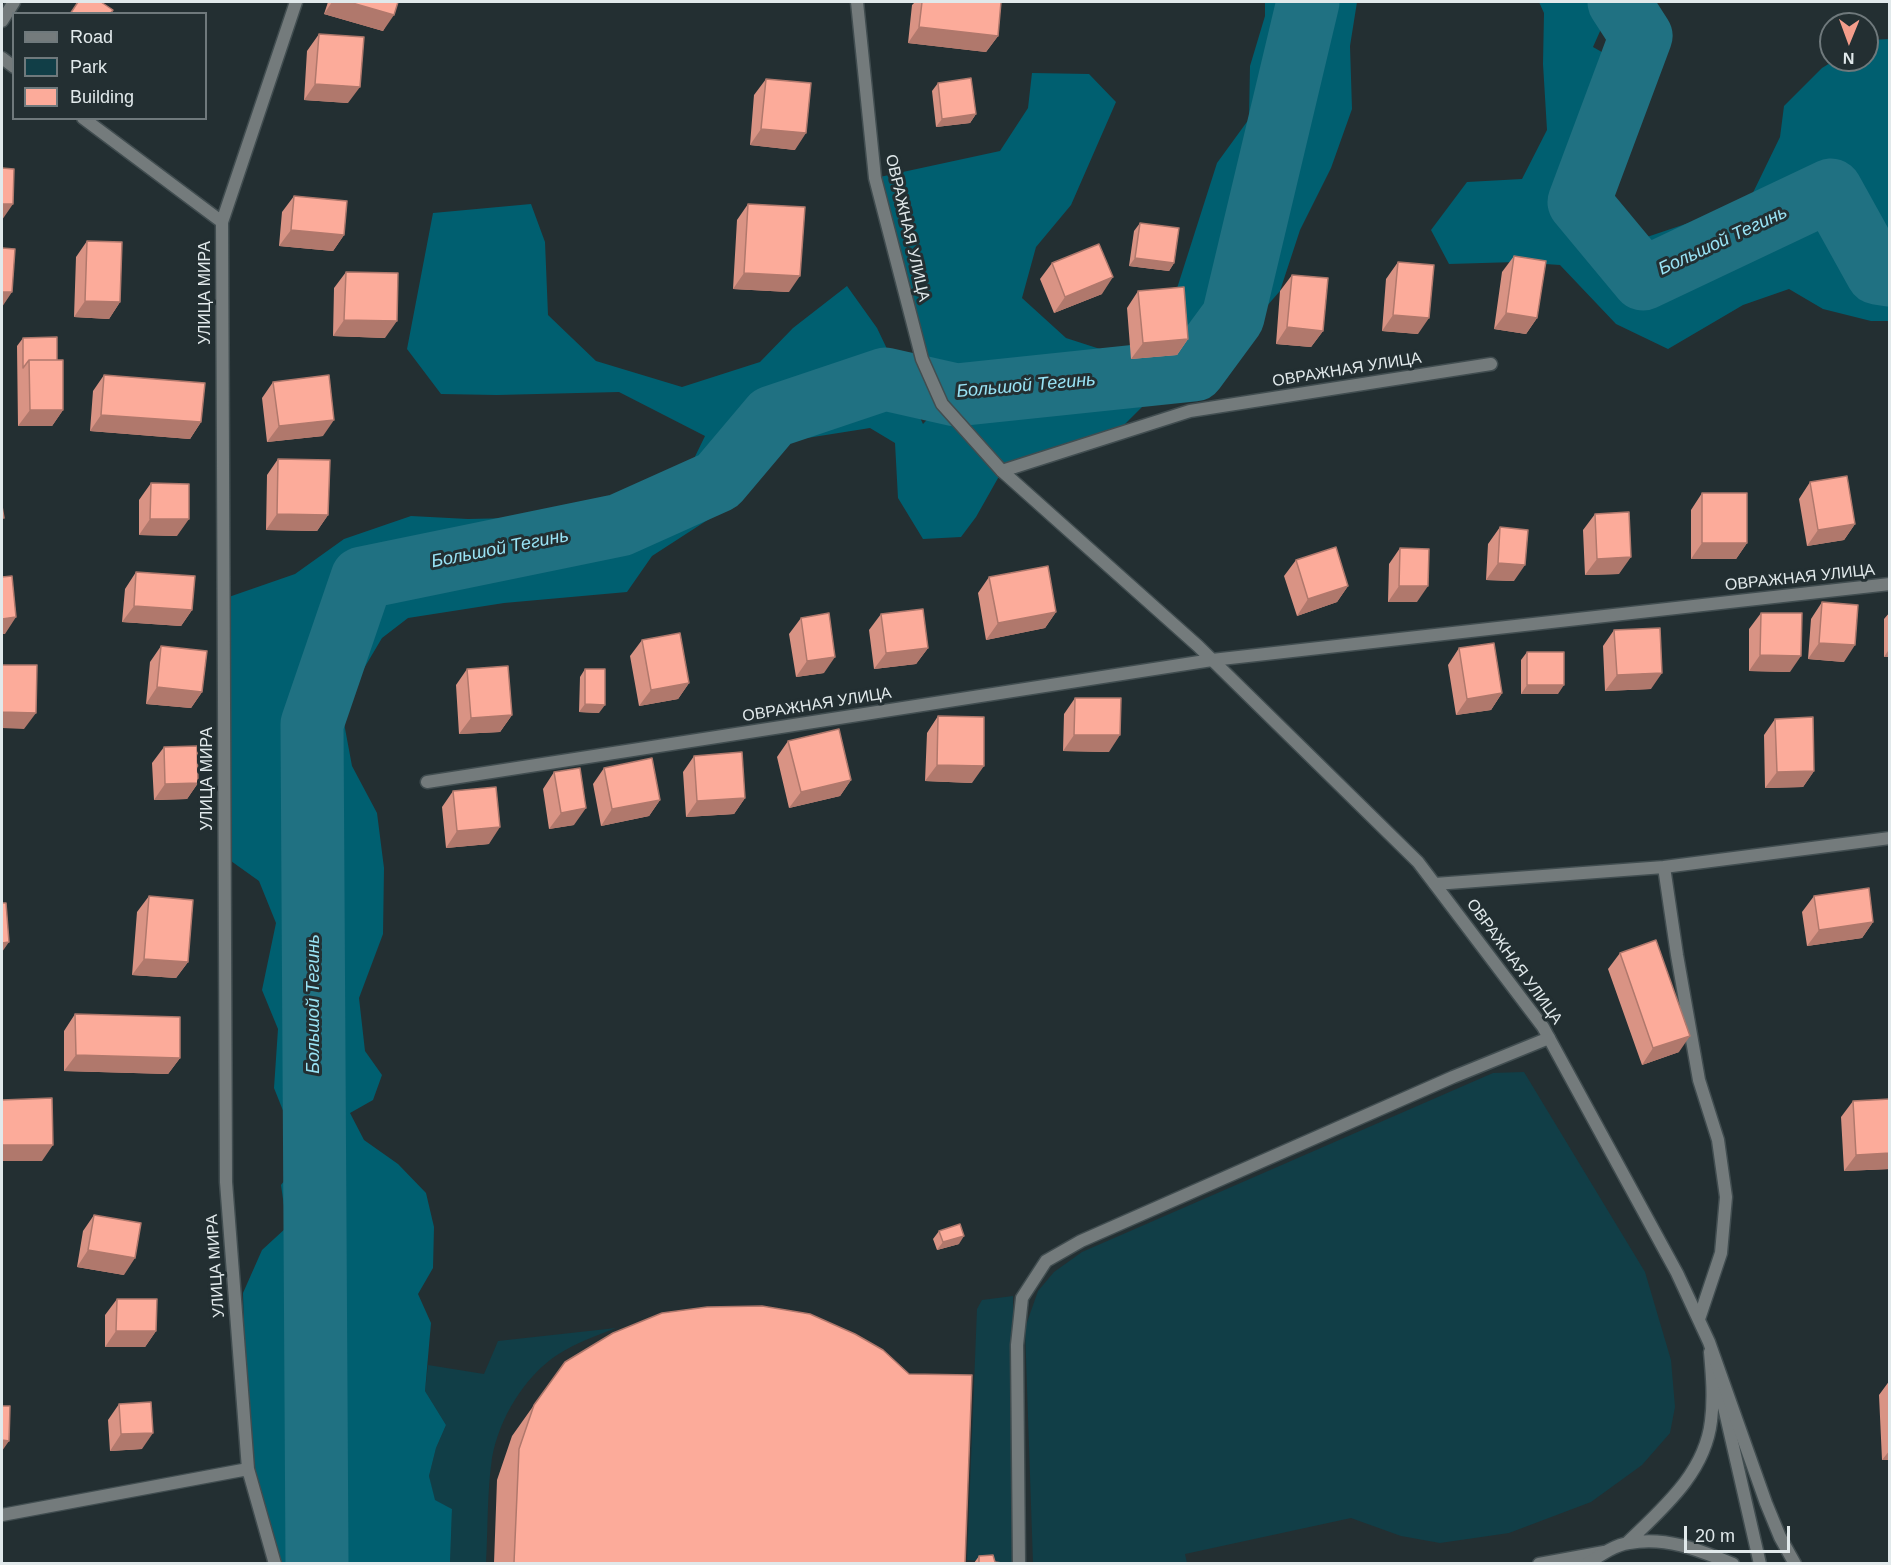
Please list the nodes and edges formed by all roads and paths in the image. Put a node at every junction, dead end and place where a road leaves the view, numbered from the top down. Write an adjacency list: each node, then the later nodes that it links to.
1 (14, 2): 4 (street)
2 (296, 2): 6 (street, УЛИЦА МИРА)
3 (857, 2): 8 (street, ОВРАЖНАЯ УЛИЦА)
4 (2, 21)
5 (86, 120): 6 (street)
6 (222, 222): 18 (street, УЛИЦА МИРА)
7 (1491, 364): 8 (street, ОВРАЖНАЯ УЛИЦА)
8 (1002, 471): 10 (street, ОВРАЖНАЯ УЛИЦА)
9 (1890, 584): 10 (street, ОВРАЖНАЯ УЛИЦА)
10 (1212, 660): 11 (street, ОВРАЖНАЯ УЛИЦА); 14 (street, ОВРАЖНАЯ УЛИЦА)
11 (427, 782)
12 (1890, 838): 13 (street)
13 (1665, 867): 14 (street); 16 (street)
14 (1435, 884): 15 (street, ОВРАЖНАЯ УЛИЦА)
15 (1549, 1038): 16 (street, ОВРАЖНАЯ УЛИЦА); 23 (street)
16 (1699, 1319): 17 (street, ОВРАЖНАЯ УЛИЦА)
17 (1709, 1342): 20 (street); 27 (street); 28 (street)
18 (248, 1469): 19 (street); 22 (street, УЛИЦА МИРА)
19 (2, 1515)
20 (1627, 1543): 21 (street); 26 (street)
21 (1605, 1552): 24 (street); 25 (street)
22 (275, 1563)
23 (1019, 1563)
24 (1539, 1563)
25 (1587, 1563)
26 (1733, 1563)
27 (1760, 1563)
28 (1795, 1563)

